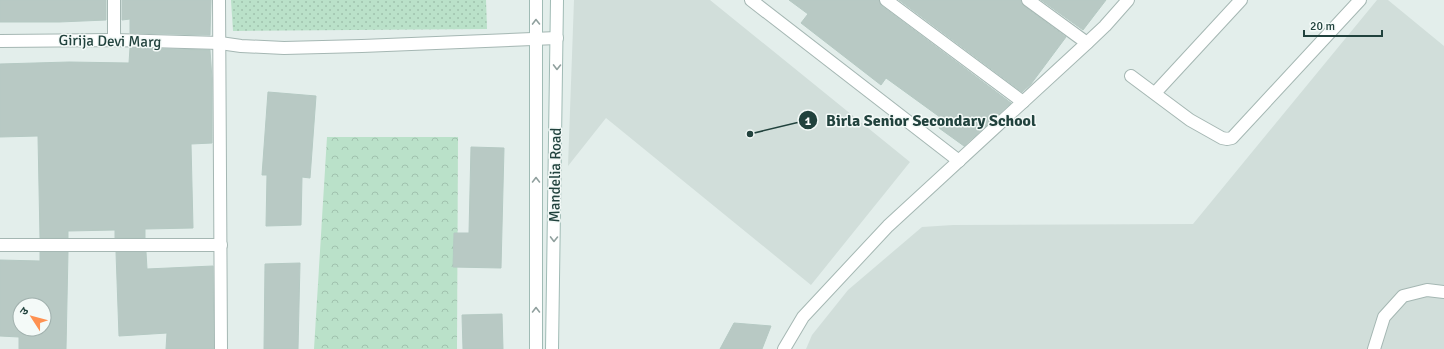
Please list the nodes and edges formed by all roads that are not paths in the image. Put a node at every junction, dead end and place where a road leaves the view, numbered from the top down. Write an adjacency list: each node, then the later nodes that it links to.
1 (114, 0): 13 (street)
2 (219, 0): 15 (street)
3 (536, 0): 12 (street, Mandelia Road, one-way to 3)
4 (557, 0): 11 (street, Mandelia Road)
5 (751, 0): 20 (street)
6 (886, 0): 19 (street)
7 (1028, 0): 16 (street)
8 (1128, 0): 16 (street)
9 (1241, 0): 18 (street)
10 (1360, 0): 18 (street)
11 (557, 38): 12 (street, Girija Devi Marg); 26 (street, Mandelia Road, one-way to 26)
12 (536, 39): 15 (street, Girija Devi Marg); 25 (street, Mandelia Road, one-way to 12)
13 (114, 40): 14 (street, Girija Devi Marg); 15 (street, Girija Devi Marg)
14 (0, 41)
15 (220, 43): 22 (street)
16 (1087, 43): 19 (street)
17 (1131, 76): 18 (street)
18 (1154, 93)
19 (1023, 102): 20 (street)
20 (959, 161): 27 (street)
21 (0, 245): 22 (street)
22 (221, 245): 24 (street)
23 (1444, 292): 28 (street)
24 (221, 349)
25 (536, 349)
26 (552, 349)
27 (784, 349)
28 (1374, 349)

